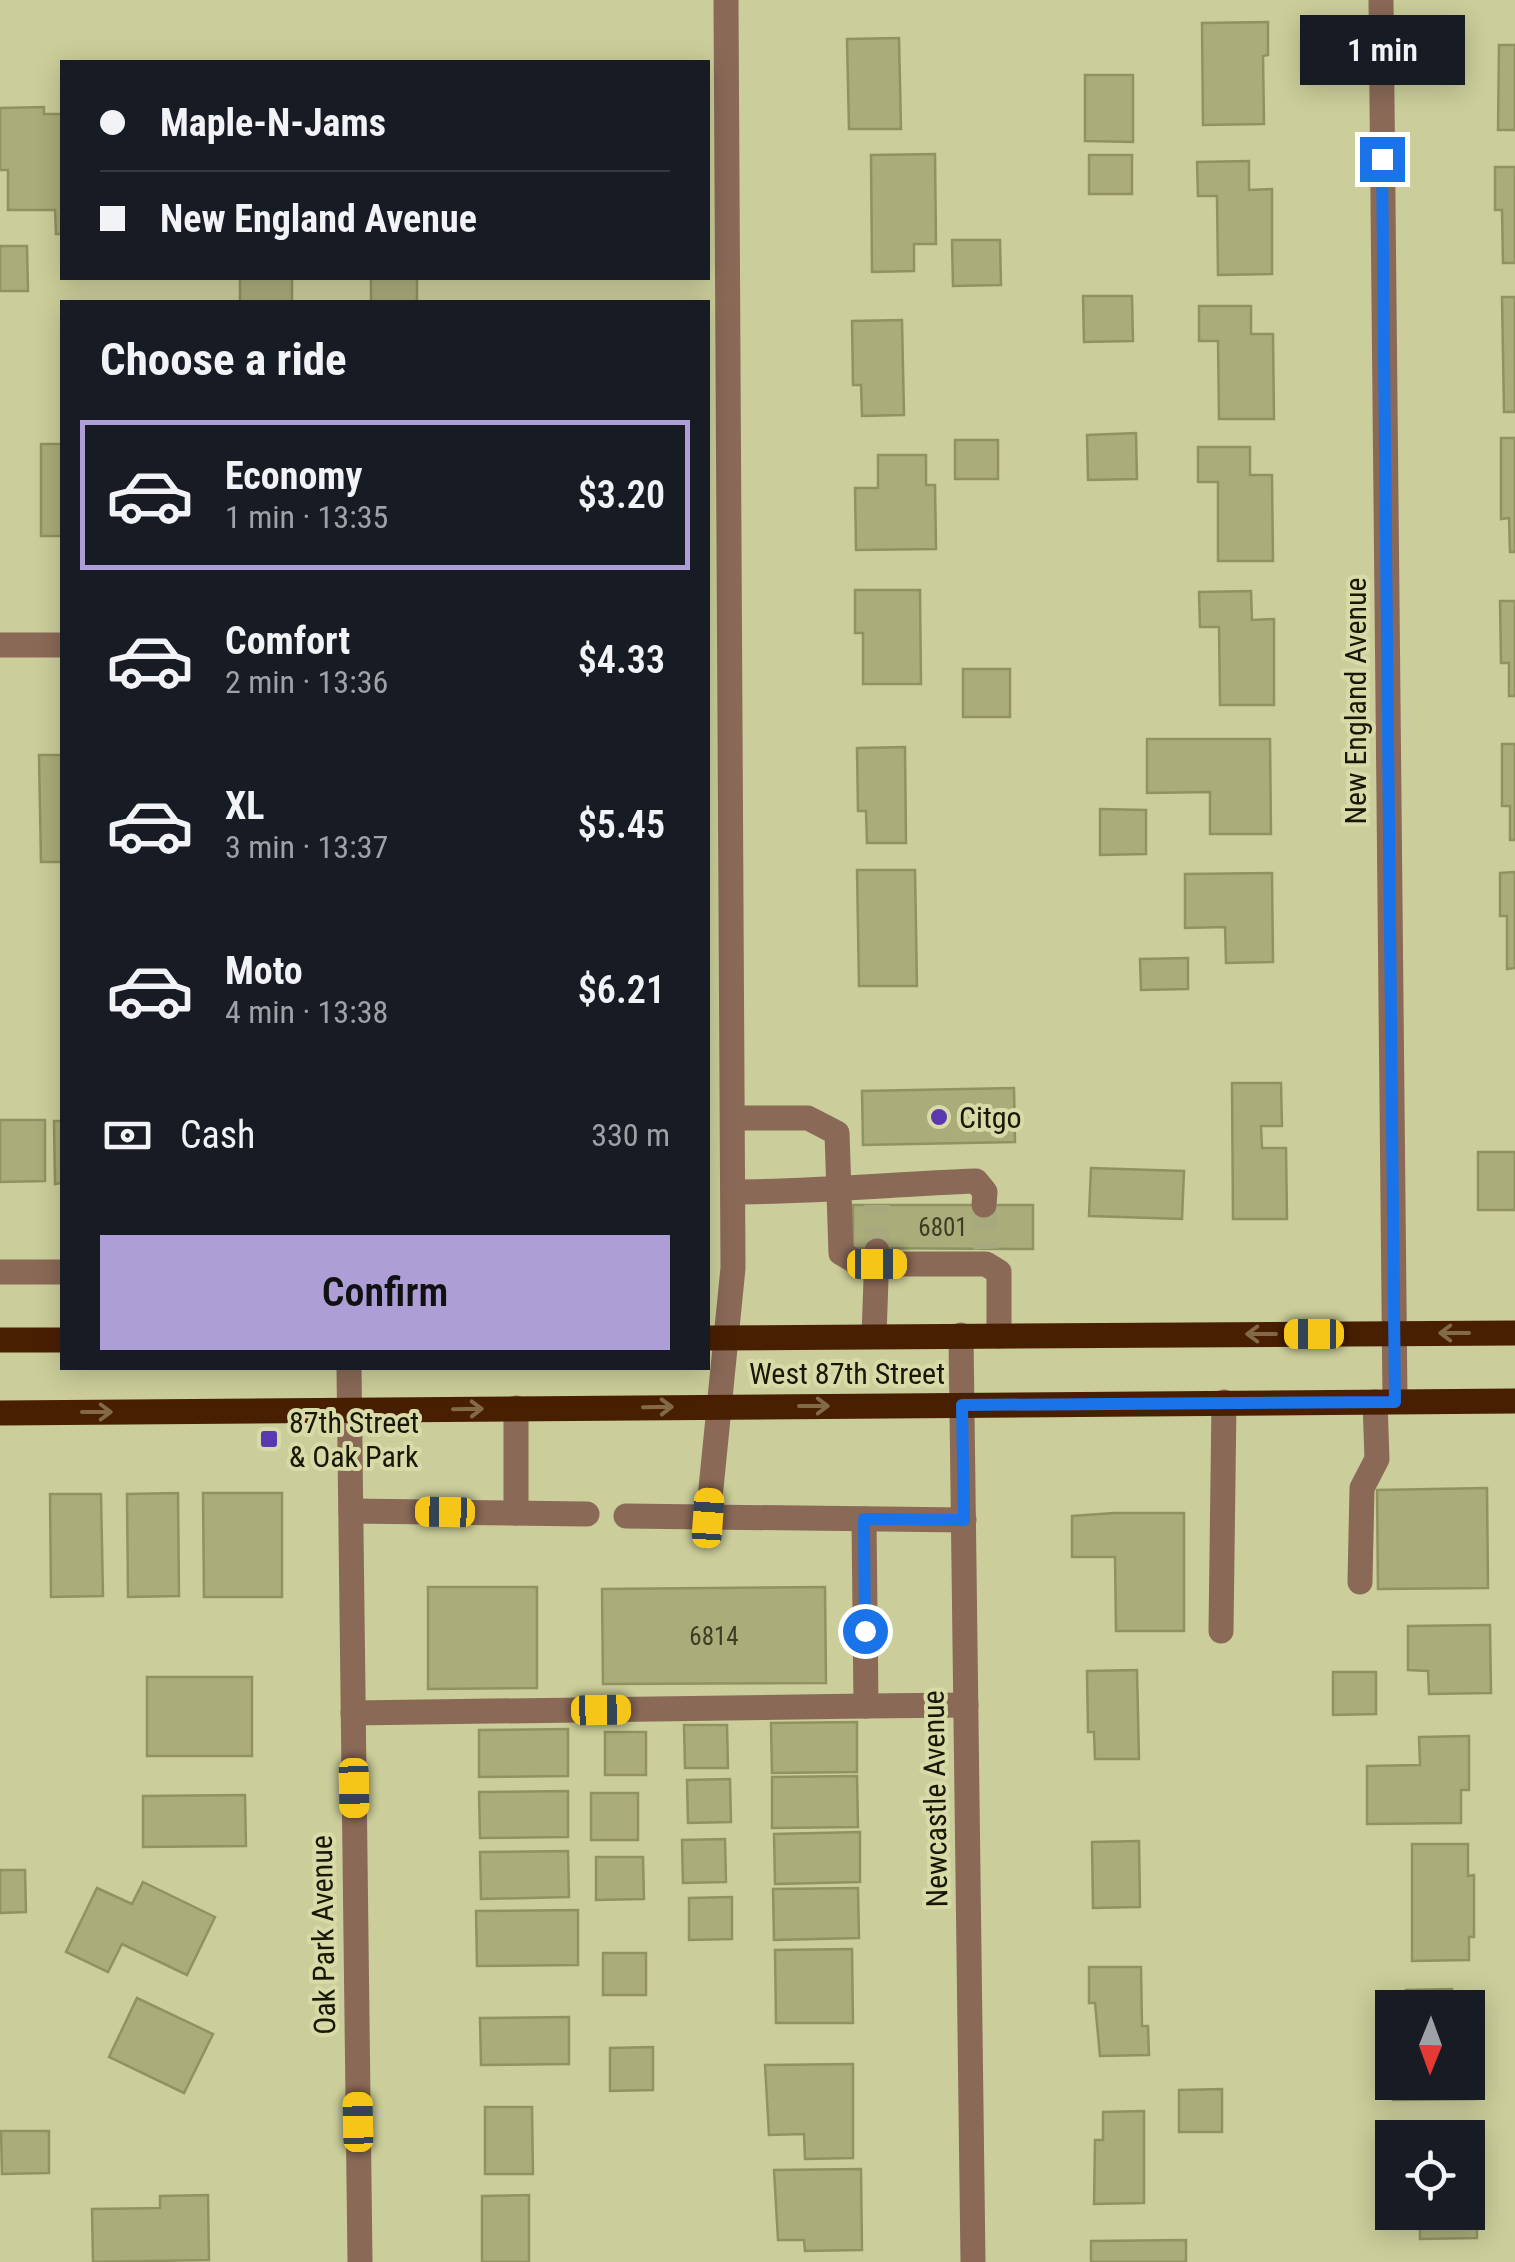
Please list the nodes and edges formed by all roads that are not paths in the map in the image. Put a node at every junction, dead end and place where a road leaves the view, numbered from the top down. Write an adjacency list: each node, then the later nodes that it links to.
1 (726, 0): 3 (street)
2 (1381, 0): 14 (street, New England Avenue)
3 (719, 643): 6 (street)
4 (0, 645): 5 (street)
5 (60, 645)
6 (732, 1118): 7 (street); 8 (street)
7 (733, 1192): 8 (street); 11 (street)
8 (838, 1192): 9 (street); 10 (street)
9 (984, 1204)
10 (877, 1257): 17 (street); 18 (street)
11 (720, 1268): 19 (street)
12 (0, 1272): 13 (street)
13 (60, 1272)
14 (1393, 1333): 15 (main road, West 87th Street, one-way to 14); 18 (main road, West 87th Street, one-way to 18); 25 (street, New England Avenue)
15 (1515, 1333)
16 (962, 1335): 17 (main road, West 87th Street); 18 (main road, West 87th Street); 26 (street, Newcastle Avenue)
17 (874, 1336): 19 (main road, West 87th Street)
18 (999, 1336)
19 (716, 1338): 27 (street)
20 (0, 1340): 21 (main road)
21 (60, 1340)
22 (349, 1370): 29 (street, Oak Park Avenue)
23 (1515, 1400): 25 (main road, West 87th Street)
24 (1224, 1402): 25 (main road, West 87th Street); 26 (main road, West 87th Street); 39 (street)
25 (1385, 1402): 38 (street, New England Avenue)
26 (962, 1405): 27 (main road, West 87th Street, one-way to 26); 37 (street, Newcastle Avenue)
27 (716, 1406): 28 (main road, West 87th Street, one-way to 27); 35 (street)
28 (516, 1408): 29 (main road, West 87th Street, one-way to 28); 32 (street)
29 (350, 1410): 30 (main road, West 87th Street, one-way to 29); 31 (street, Oak Park Avenue)
30 (0, 1413)
31 (351, 1511): 32 (street); 42 (street, Oak Park Avenue)
32 (516, 1513): 33 (street)
33 (587, 1514)
34 (626, 1516): 35 (street)
35 (708, 1518): 36 (street)
36 (864, 1519): 37 (street); 41 (street)
37 (964, 1520): 40 (street, Newcastle Avenue)
38 (1360, 1582)
39 (1221, 1631)
40 (966, 1704): 41 (street); 44 (street, Newcastle Avenue)
41 (866, 1706): 42 (street)
42 (354, 1714): 43 (street, Oak Park Avenue)
43 (360, 2262)
44 (974, 2262)

